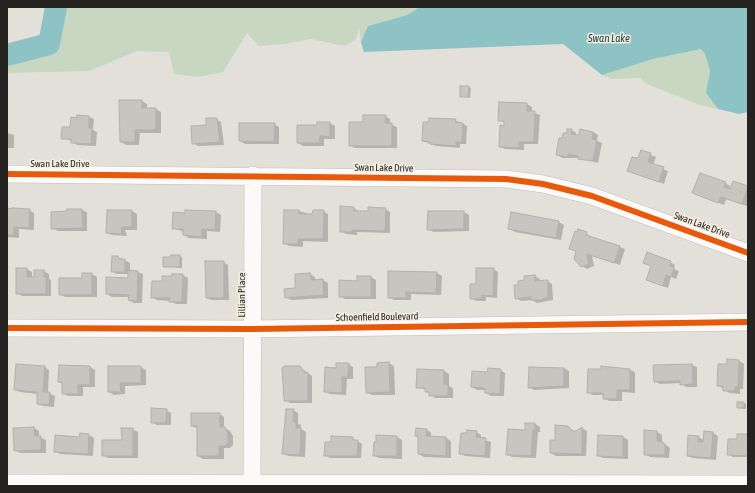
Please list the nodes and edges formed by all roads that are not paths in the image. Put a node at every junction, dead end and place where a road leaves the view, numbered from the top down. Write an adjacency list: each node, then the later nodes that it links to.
1 (7, 174): 2 (street, Swan Lake Drive)
2 (253, 176): 3 (street, Swan Lake Drive); 6 (street, Lillian Place)
3 (748, 253)
4 (748, 322): 6 (street, Schoenfield Boulevard)
5 (7, 328): 6 (street, Schoenfield Boulevard)
6 (252, 329): 9 (street, Lillian Place)
7 (7, 483): 9 (street)
8 (748, 484): 9 (street)
9 (252, 485)

